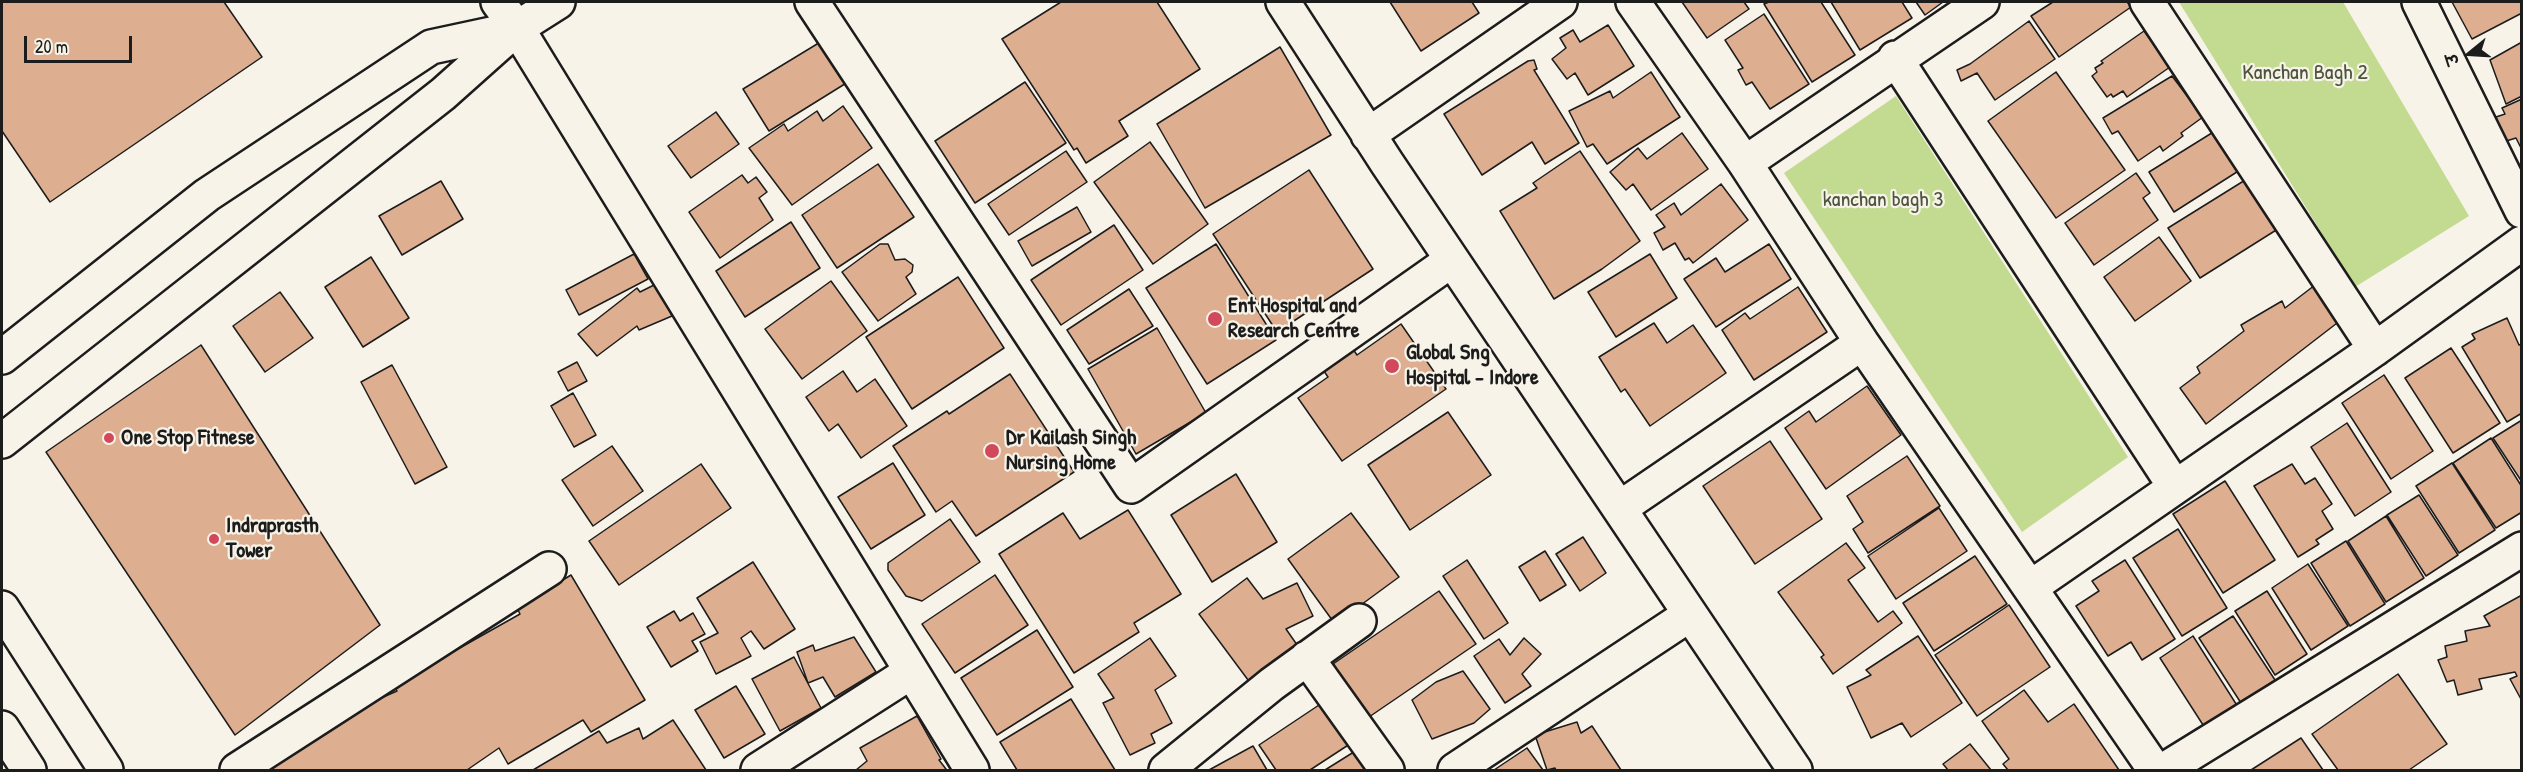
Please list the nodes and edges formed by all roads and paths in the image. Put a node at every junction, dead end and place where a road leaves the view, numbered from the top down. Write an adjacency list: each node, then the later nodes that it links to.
1 (498, 2): 10 (street)
2 (558, 2): 10 (street)
3 (812, 2): 16 (street)
4 (1283, 2): 12 (street)
5 (1560, 2): 12 (street)
6 (1633, 2): 13 (street)
7 (1982, 2): 11 (street)
8 (2147, 2): 18 (street)
9 (2419, 2): 14 (street)
10 (517, 28): 19 (street); 20 (street); 30 (street)
11 (1895, 58): 13 (street); 21 (street)
12 (1368, 135): 16 (street)
13 (1745, 162): 17 (street)
14 (2522, 211)
15 (2522, 243): 18 (street)
16 (1452, 260): 22 (street)
17 (1862, 343): 22 (street); 25 (street)
18 (2375, 349): 21 (street)
19 (2, 357)
20 (2, 441)
21 (2175, 487): 25 (street)
22 (1620, 508): 27 (street)
23 (2522, 549): 42 (street)
24 (549, 569): 34 (street)
25 (2031, 587): 41 (street)
26 (2, 608): 33 (street)
27 (1689, 615): 39 (street); 40 (street)
28 (1359, 621): 29 (street)
29 (1307, 658): 37 (street); 38 (street)
30 (911, 672): 35 (street); 36 (street)
31 (2, 728): 32 (street)
32 (29, 771)
33 (106, 771)
34 (237, 771)
35 (758, 771)
36 (972, 771)
37 (1166, 771)
38 (1387, 771)
39 (1455, 771)
40 (1795, 771)
41 (2155, 771)
42 (2164, 771)

